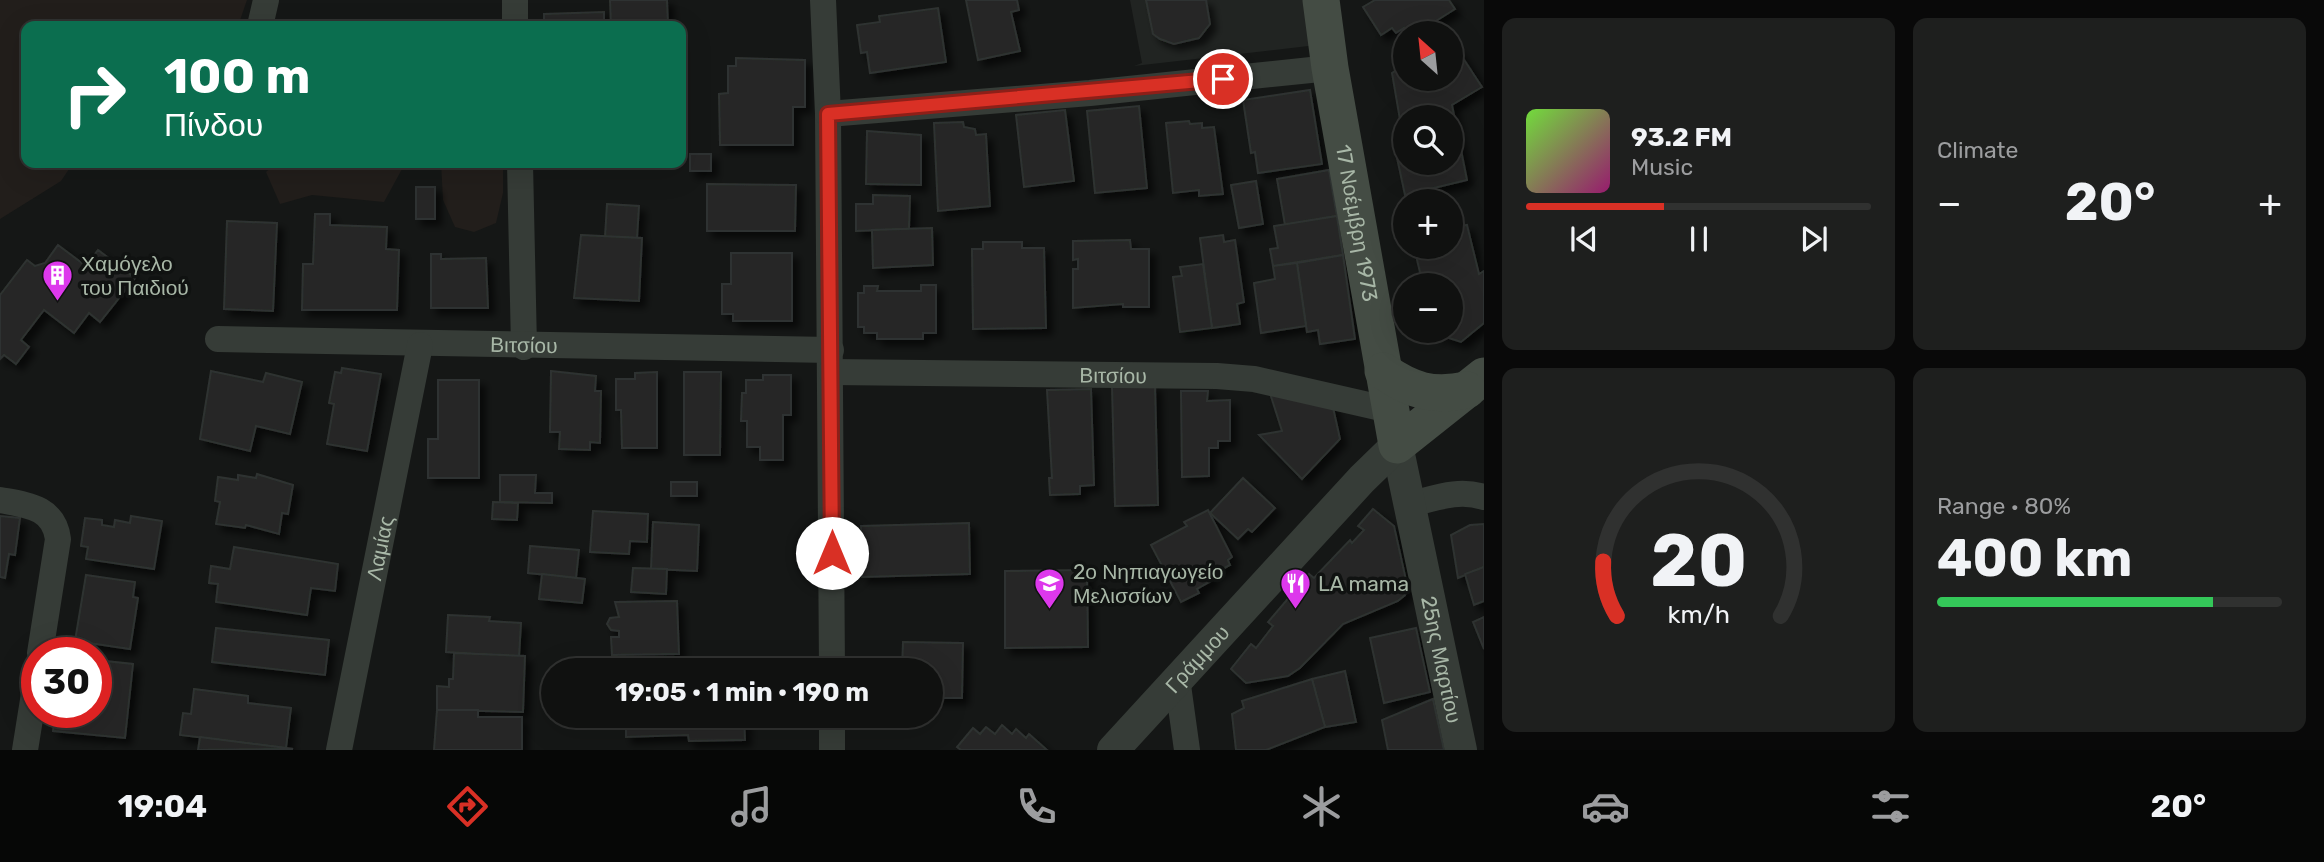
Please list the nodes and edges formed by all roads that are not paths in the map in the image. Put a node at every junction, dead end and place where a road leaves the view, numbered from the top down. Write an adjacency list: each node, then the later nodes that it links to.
1 (266, 0): 5 (street)
2 (514, 0): 6 (street)
3 (823, 0): 8 (street)
4 (1321, 0): 7 (main road, 17 Νοέμβρη 1973)
5 (261, 21)
6 (515, 21)
7 (1330, 68): 8 (street); 14 (main road, 17 Νοέμβρη 1973)
8 (828, 114): 13 (street)
9 (520, 168): 12 (street)
10 (218, 339): 11 (street, Βιτσίου)
11 (420, 345): 12 (street, Βιτσίου); 27 (street, Λαμίας)
12 (524, 347): 13 (street, Βιτσίου)
13 (831, 361): 16 (street, Βιτσίου); 22 (street)
14 (1383, 371): 15 (main road); 16 (main road, 17 Νοέμβρη 1973)
15 (1475, 383): 17 (main road)
16 (1390, 410): 17 (main road, 17 Νοέμβρη 1973)
17 (1398, 445): 20 (street, 25ης Μαρτίου); 23 (street, Γράμμου)
18 (1484, 496): 20 (street)
19 (0, 500): 21 (street)
20 (1410, 504): 31 (street, 25ης Μαρτίου)
21 (43, 637)
22 (832, 658)
23 (1177, 678): 29 (street, Γράμμου); 30 (street)
24 (29, 728): 26 (street)
25 (832, 728): 28 (street)
26 (25, 750)
27 (339, 750)
28 (832, 750)
29 (1113, 750)
30 (1188, 750)
31 (1461, 750)

